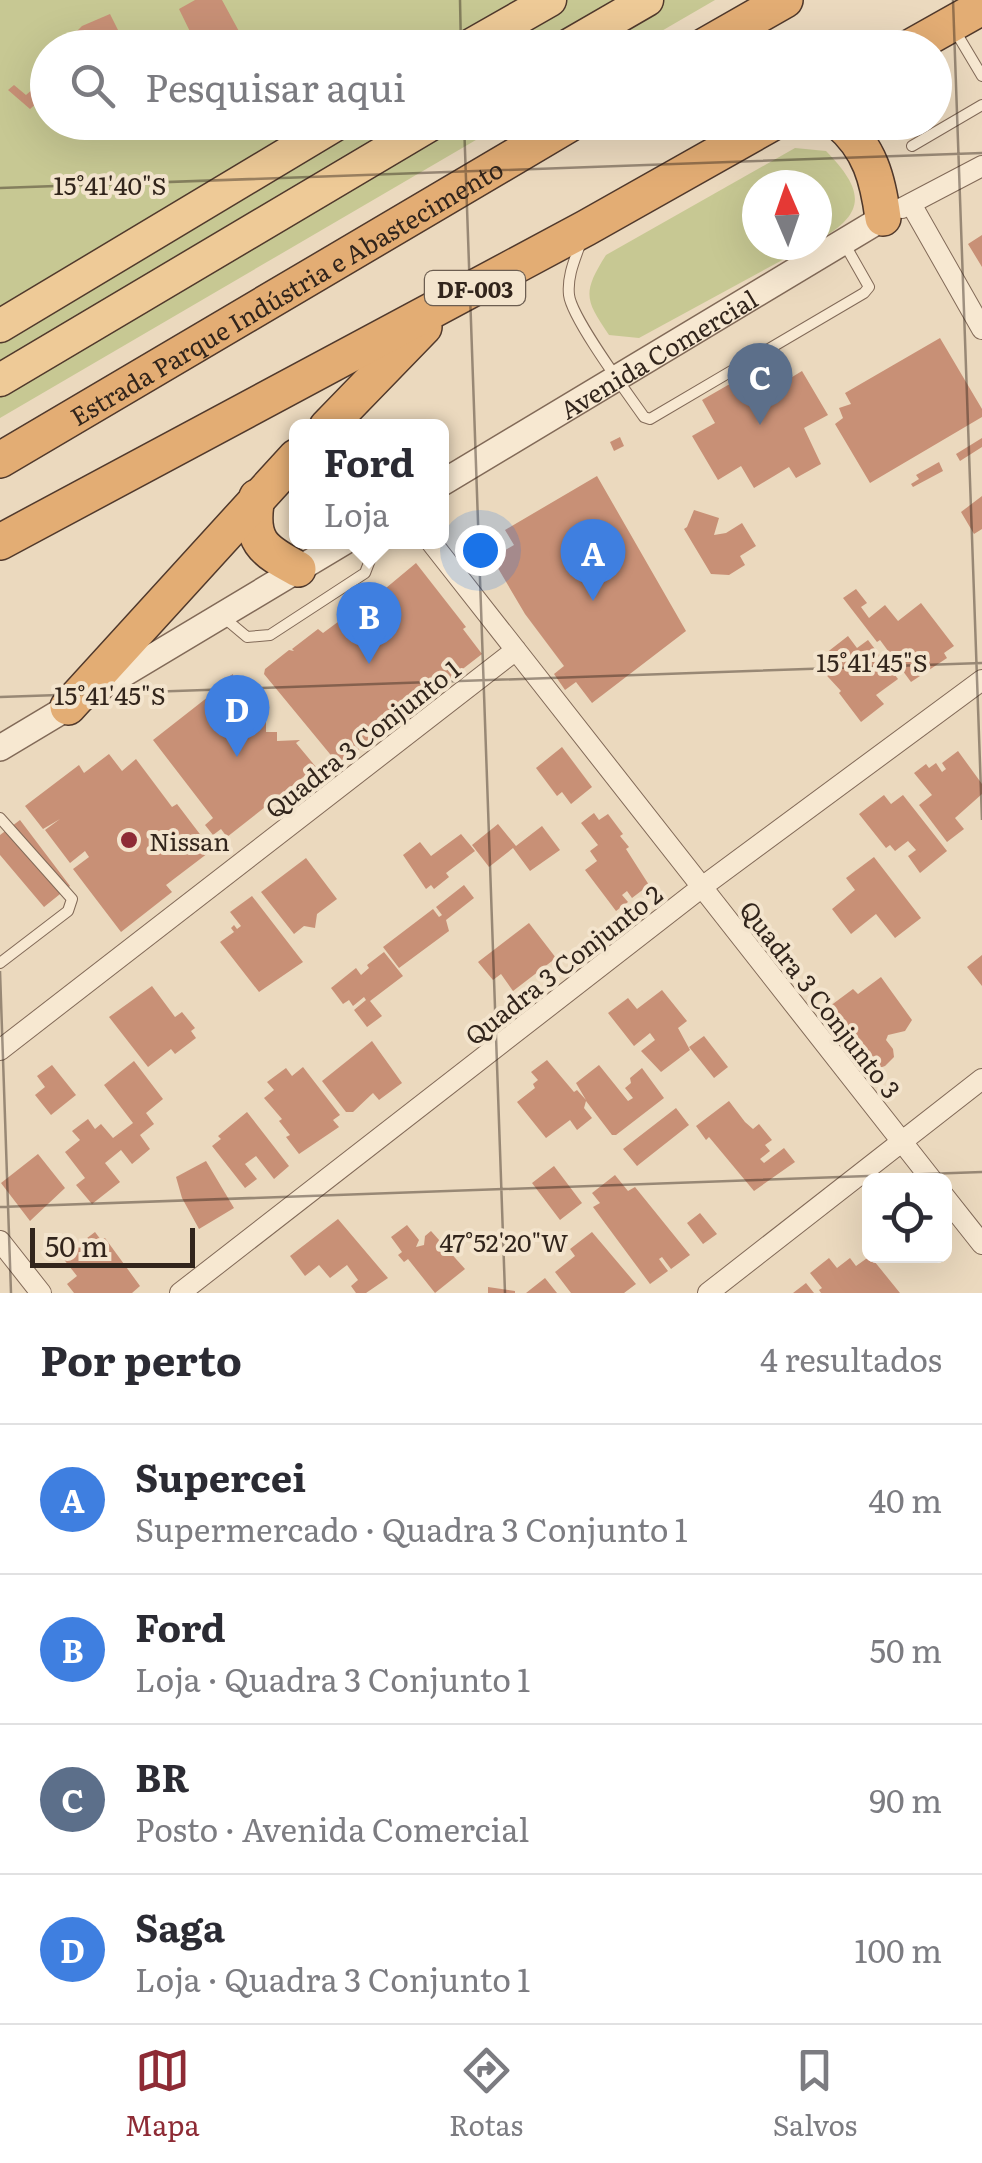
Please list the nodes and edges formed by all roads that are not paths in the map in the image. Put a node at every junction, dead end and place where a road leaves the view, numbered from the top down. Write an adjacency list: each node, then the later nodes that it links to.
1 (550, 0): 8 (main road)
2 (647, 0): 9 (main road)
3 (768, 0): 7 (lane)
4 (786, 0): 7 (highway)
5 (982, 7): 6 (highway)
6 (951, 24): 11 (highway); 12 (lane)
7 (740, 25): 10 (highway)
8 (498, 30)
9 (595, 30)
10 (732, 30)
11 (940, 30)
12 (982, 76)
13 (982, 105): 14 (lane)
14 (952, 123)
15 (310, 140): 27 (main road)
16 (404, 140): 30 (main road)
17 (542, 140): 32 (highway, Estrada Parque Indústria e Abastecimento)
18 (742, 140): 24 (highway, DF-003)
19 (855, 140): 23 (highway)
20 (922, 140): 21 (lane)
21 (912, 146)
22 (982, 166): 23 (street, Avenida Comercial)
23 (897, 211): 25 (street, Avenida Comercial); 28 (street)
24 (586, 228): 26 (highway, DF-003); 29 (lane)
25 (843, 242): 29 (street, Avenida Comercial); 29 (lane)
26 (450, 302): 31 (highway); 36 (highway, DF-003)
27 (0, 326)
28 (982, 329)
29 (615, 377): 34 (street, Avenida Comercial)
30 (0, 380)
31 (334, 419)
32 (0, 460)
33 (289, 464): 35 (highway)
34 (449, 479)
35 (257, 497): 40 (highway); 44 (highway)
36 (8, 532)
37 (332, 549): 40 (street)
38 (374, 549): 41 (lane)
39 (437, 549): 42 (street)
40 (298, 569): 41 (street)
41 (221, 616): 44 (street)
42 (516, 650): 47 (street); 49 (street, Quadra 3 Conjunto 1)
43 (982, 680): 47 (street, Quadra 3 Conjunto 2)
44 (68, 707): 45 (street)
45 (0, 748)
46 (0, 818): 48 (lane)
47 (702, 887): 51 (street, Quadra 3 Conjunto 3); 57 (street, Quadra 3 Conjunto 2)
48 (0, 962)
49 (0, 1050)
50 (982, 1079): 51 (street)
51 (901, 1142): 52 (street, Quadra 3 Conjunto 3); 58 (street)
52 (926, 1173)
53 (952, 1206): 55 (street)
54 (0, 1241): 56 (street)
55 (982, 1244)
56 (41, 1293)
57 (180, 1293)
58 (708, 1293)

